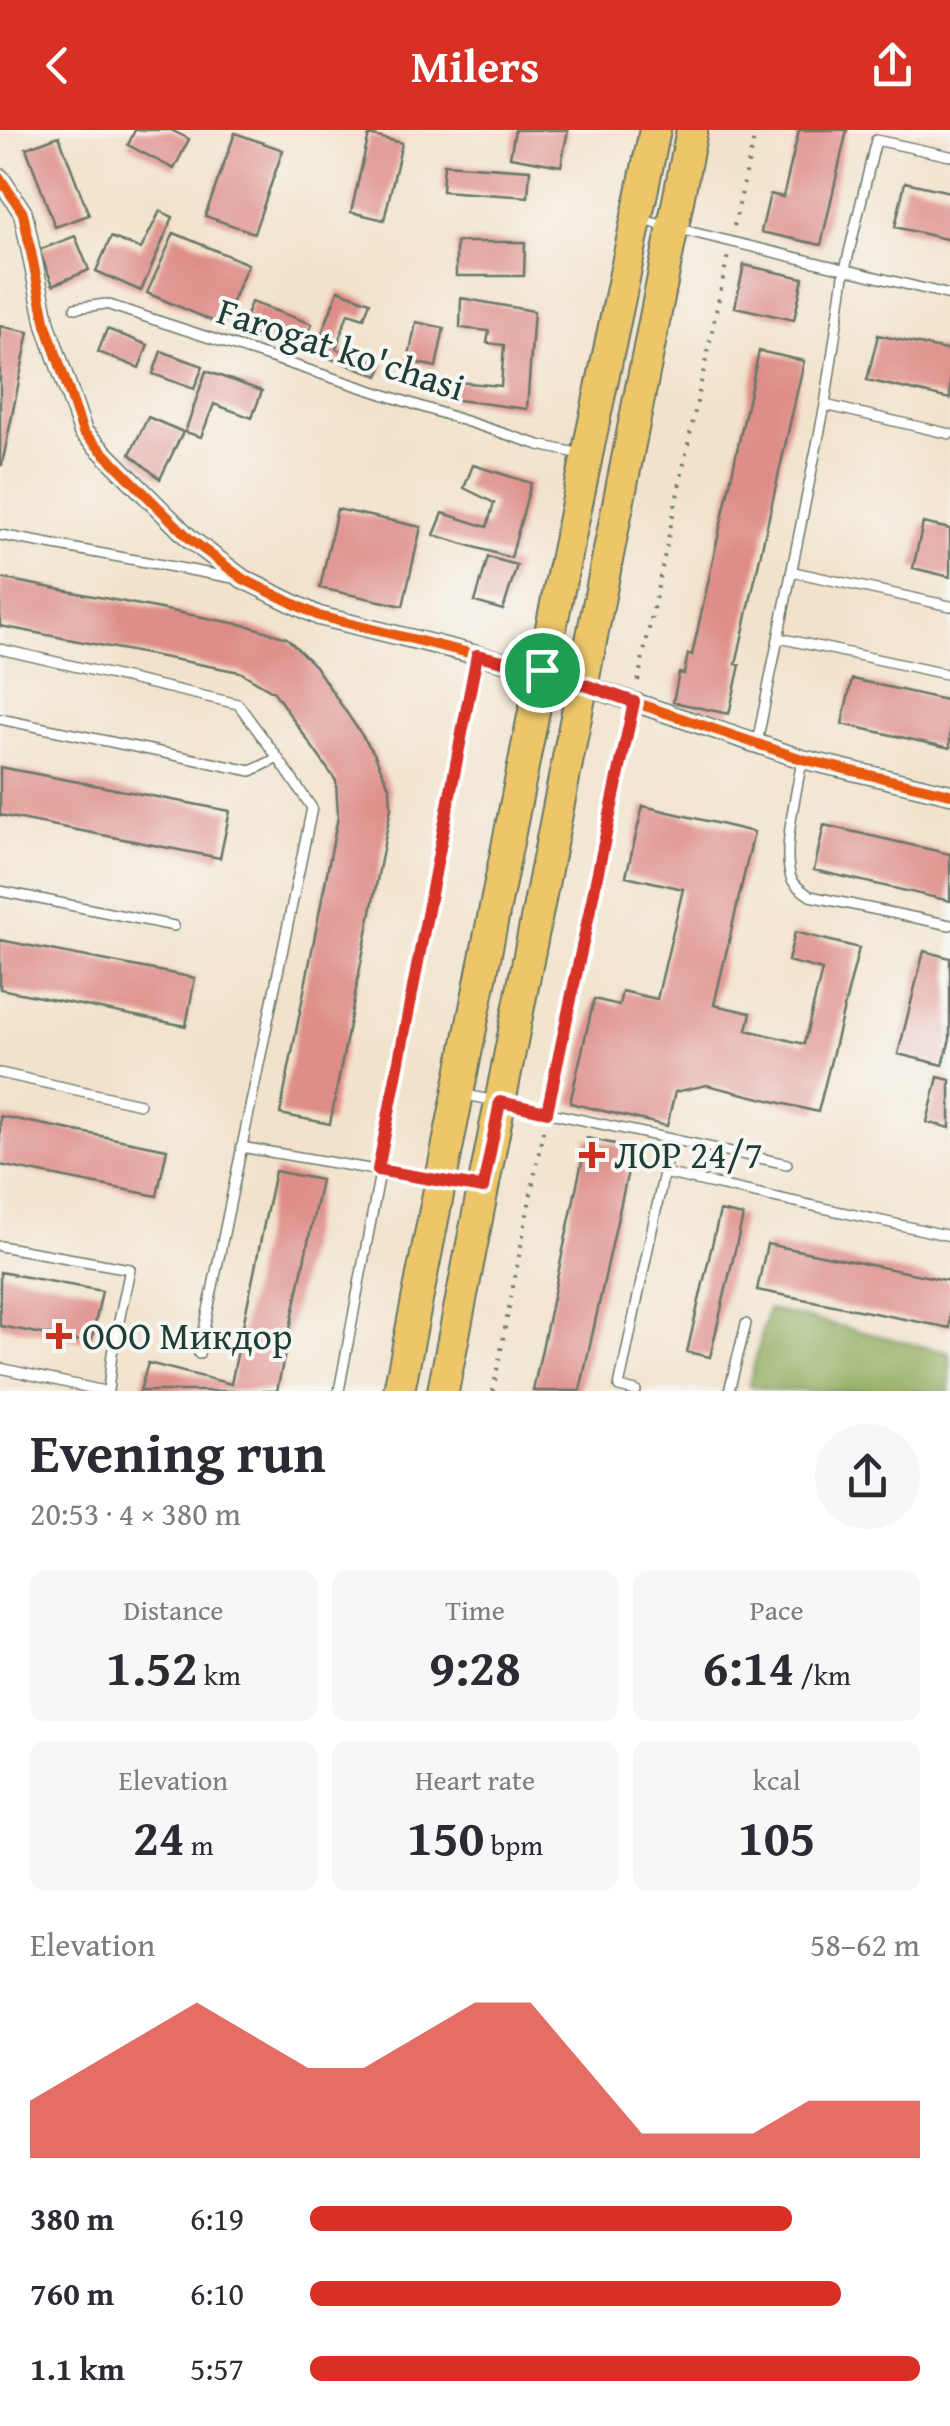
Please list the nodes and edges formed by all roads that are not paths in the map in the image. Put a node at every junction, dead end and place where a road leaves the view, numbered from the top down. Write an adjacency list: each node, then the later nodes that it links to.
1 (656, 130): 6 (main road)
2 (692, 130): 7 (main road)
3 (877, 135): 4 (lane); 8 (lane)
4 (950, 156)
5 (0, 178): 16 (street)
6 (637, 219): 7 (lane); 13 (main road)
7 (672, 228): 8 (lane); 23 (main road)
8 (845, 270): 9 (lane); 11 (lane)
9 (950, 295)
10 (75, 308): 13 (lane, Farogat ko'chasi)
11 (825, 405): 12 (lane); 15 (lane)
12 (950, 434)
13 (588, 455): 21 (main road)
14 (0, 535): 16 (lane)
15 (794, 572): 17 (lane); 18 (lane)
16 (243, 579): 20 (street)
17 (950, 606)
18 (779, 638): 22 (lane); 25 (lane)
19 (0, 649): 26 (lane)
20 (477, 655): 21 (street); 39 (lane)
21 (542, 670): 23 (street); 33 (main road)
22 (950, 675)
23 (583, 685): 25 (street); 34 (main road)
24 (0, 719): 26 (lane)
25 (757, 745): 27 (street)
26 (278, 758): 37 (lane)
27 (802, 759): 28 (street); 30 (lane)
28 (950, 794)
29 (0, 891): 31 (lane)
30 (950, 925)
31 (174, 926)
32 (0, 1072): 35 (lane)
33 (459, 1093): 34 (lane); 41 (main road)
34 (500, 1102): 36 (lane); 42 (main road)
35 (140, 1104)
36 (672, 1139): 38 (lane); 40 (lane)
37 (241, 1147): 39 (lane); 46 (lane)
38 (788, 1164)
39 (378, 1170): 41 (lane); 49 (lane)
40 (664, 1173): 43 (lane); 52 (lane)
41 (441, 1181): 42 (lane); 50 (main road)
42 (483, 1188): 51 (main road)
43 (950, 1236)
44 (0, 1246): 48 (lane)
45 (746, 1324): 53 (lane)
46 (199, 1354)
47 (0, 1368): 48 (lane)
48 (106, 1391)
49 (339, 1391)
50 (399, 1391)
51 (443, 1391)
52 (636, 1391)
53 (729, 1391)

